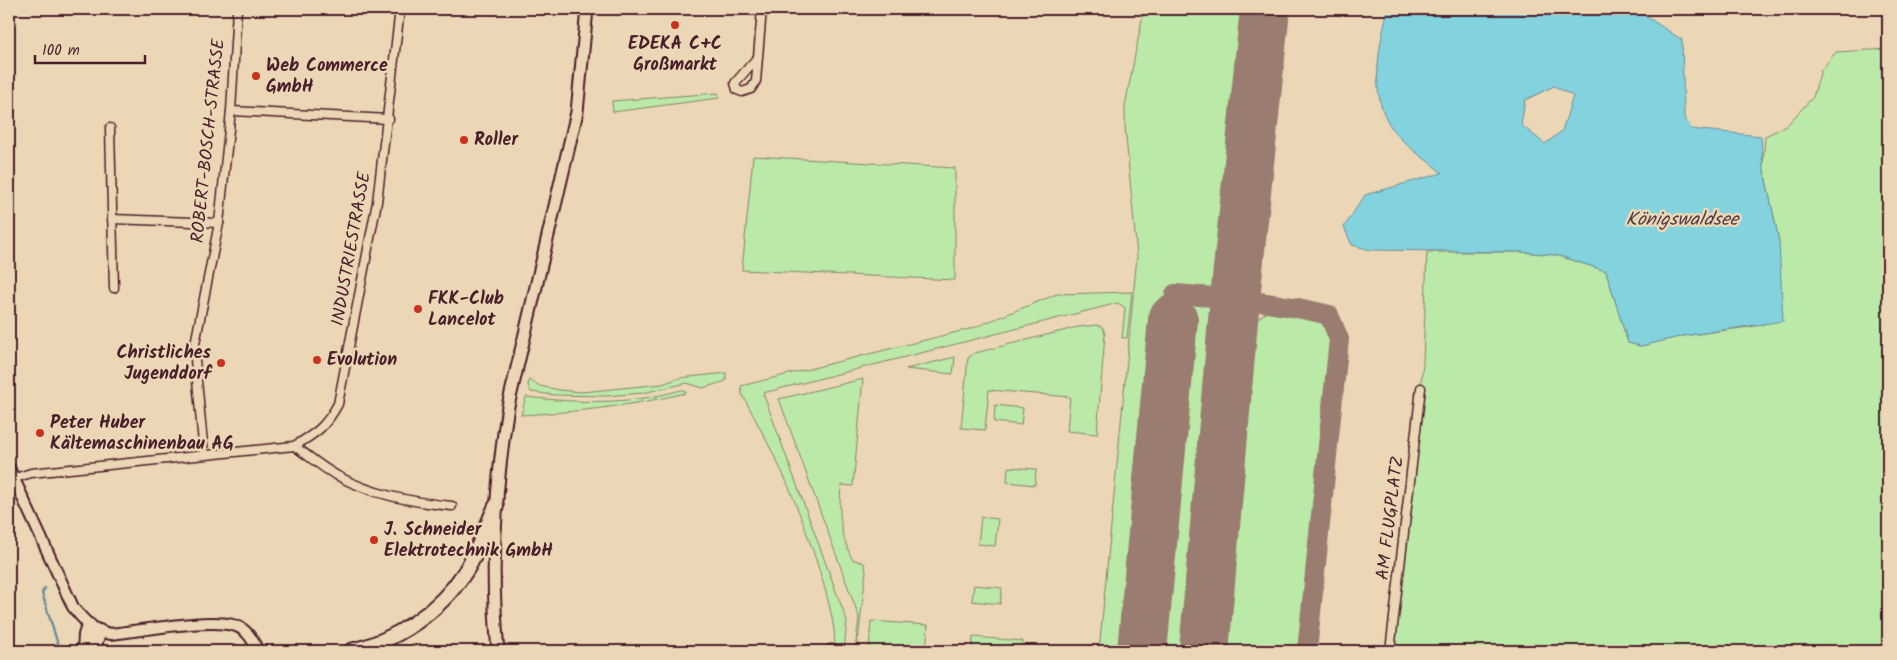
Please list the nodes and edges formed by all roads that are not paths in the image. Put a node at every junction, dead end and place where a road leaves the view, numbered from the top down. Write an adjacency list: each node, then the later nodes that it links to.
1 (236, 9): 6 (street, ROBERT-BOSCH-STRASSE)
2 (400, 9): 7 (street, INDUSTRIESTRASSE)
3 (587, 9): 18 (main road)
4 (762, 9): 5 (street)
5 (756, 59)
6 (230, 111): 7 (street); 10 (street, ROBERT-BOSCH-STRASSE)
7 (388, 119): 13 (street, INDUSTRIESTRASSE)
8 (110, 128): 9 (street)
9 (112, 219): 10 (street); 11 (street)
10 (219, 223): 14 (street, ROBERT-BOSCH-STRASSE)
11 (114, 288)
12 (1421, 388): 25 (street, AM FLUGPLATZ)
13 (294, 446): 14 (street); 17 (street)
14 (204, 454): 16 (street)
15 (9, 468): 16 (street)
16 (15, 478): 19 (street)
17 (452, 506)
18 (496, 506): 23 (highway); 24 (main road)
19 (94, 629): 20 (highway); 21 (highway); 22 (street)
20 (85, 651)
21 (95, 651)
22 (258, 651)
23 (351, 651)
24 (498, 651)
25 (1390, 651)

